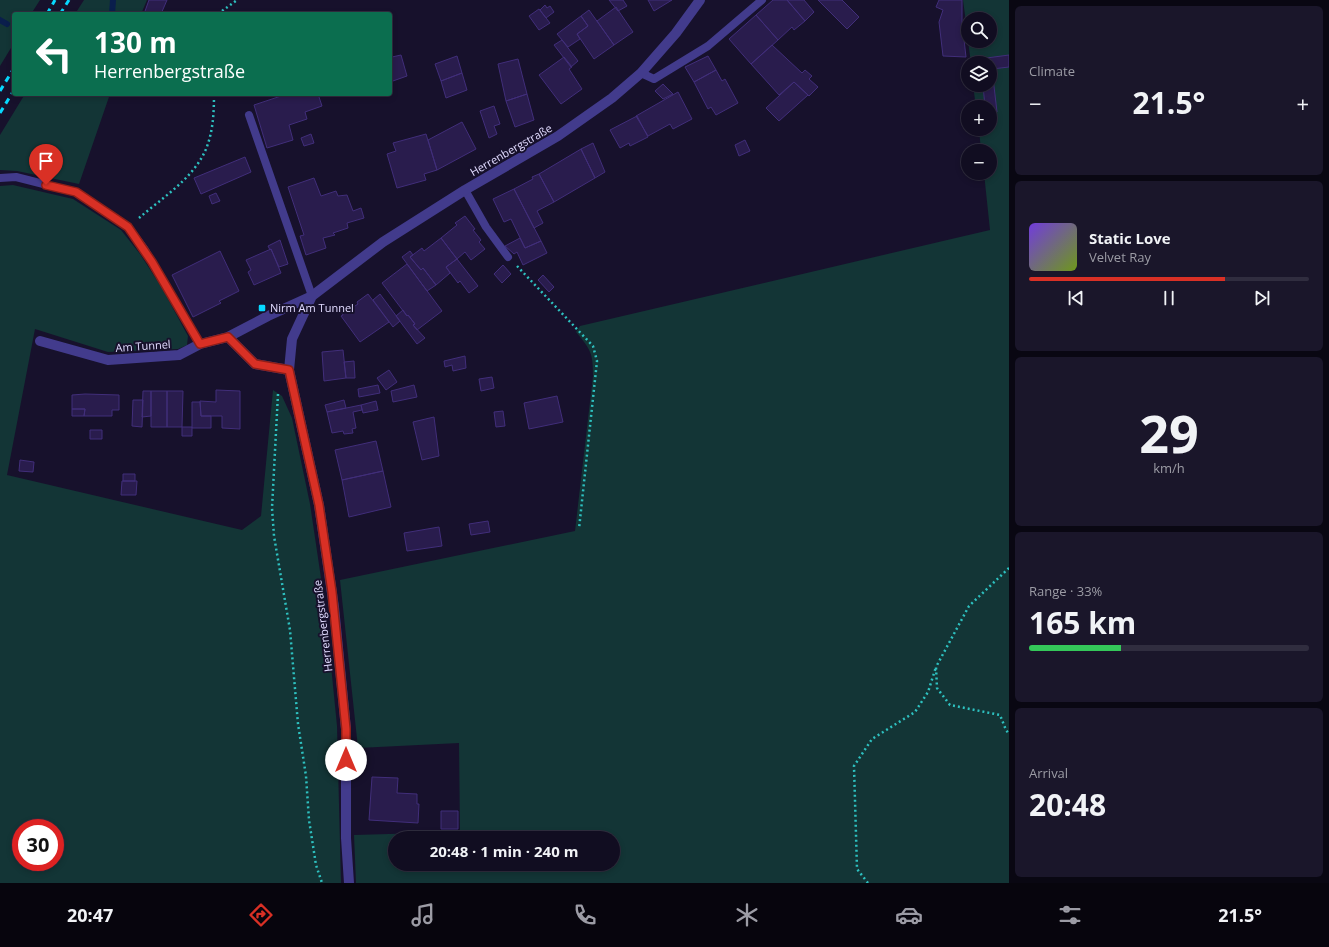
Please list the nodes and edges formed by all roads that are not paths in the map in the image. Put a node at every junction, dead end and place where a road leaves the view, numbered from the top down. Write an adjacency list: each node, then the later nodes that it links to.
1 (700, 0): 3 (street, Herrenbergstraße)
2 (762, 0): 3 (lane)
3 (641, 72): 6 (street, Herrenbergstraße)
4 (248, 115): 8 (lane)
5 (0, 178): 11 (lane)
6 (465, 190): 7 (lane); 8 (street, Herrenbergstraße)
7 (508, 257)
8 (312, 296): 9 (street, Herrenbergstraße); 12 (street, Herrenbergstraße)
9 (228, 337): 11 (street, Am Tunnel); 12 (street)
10 (40, 341): 11 (street, Am Tunnel)
11 (200, 344)
12 (289, 370): 13 (street, Herrenbergstraße)
13 (349, 883)

